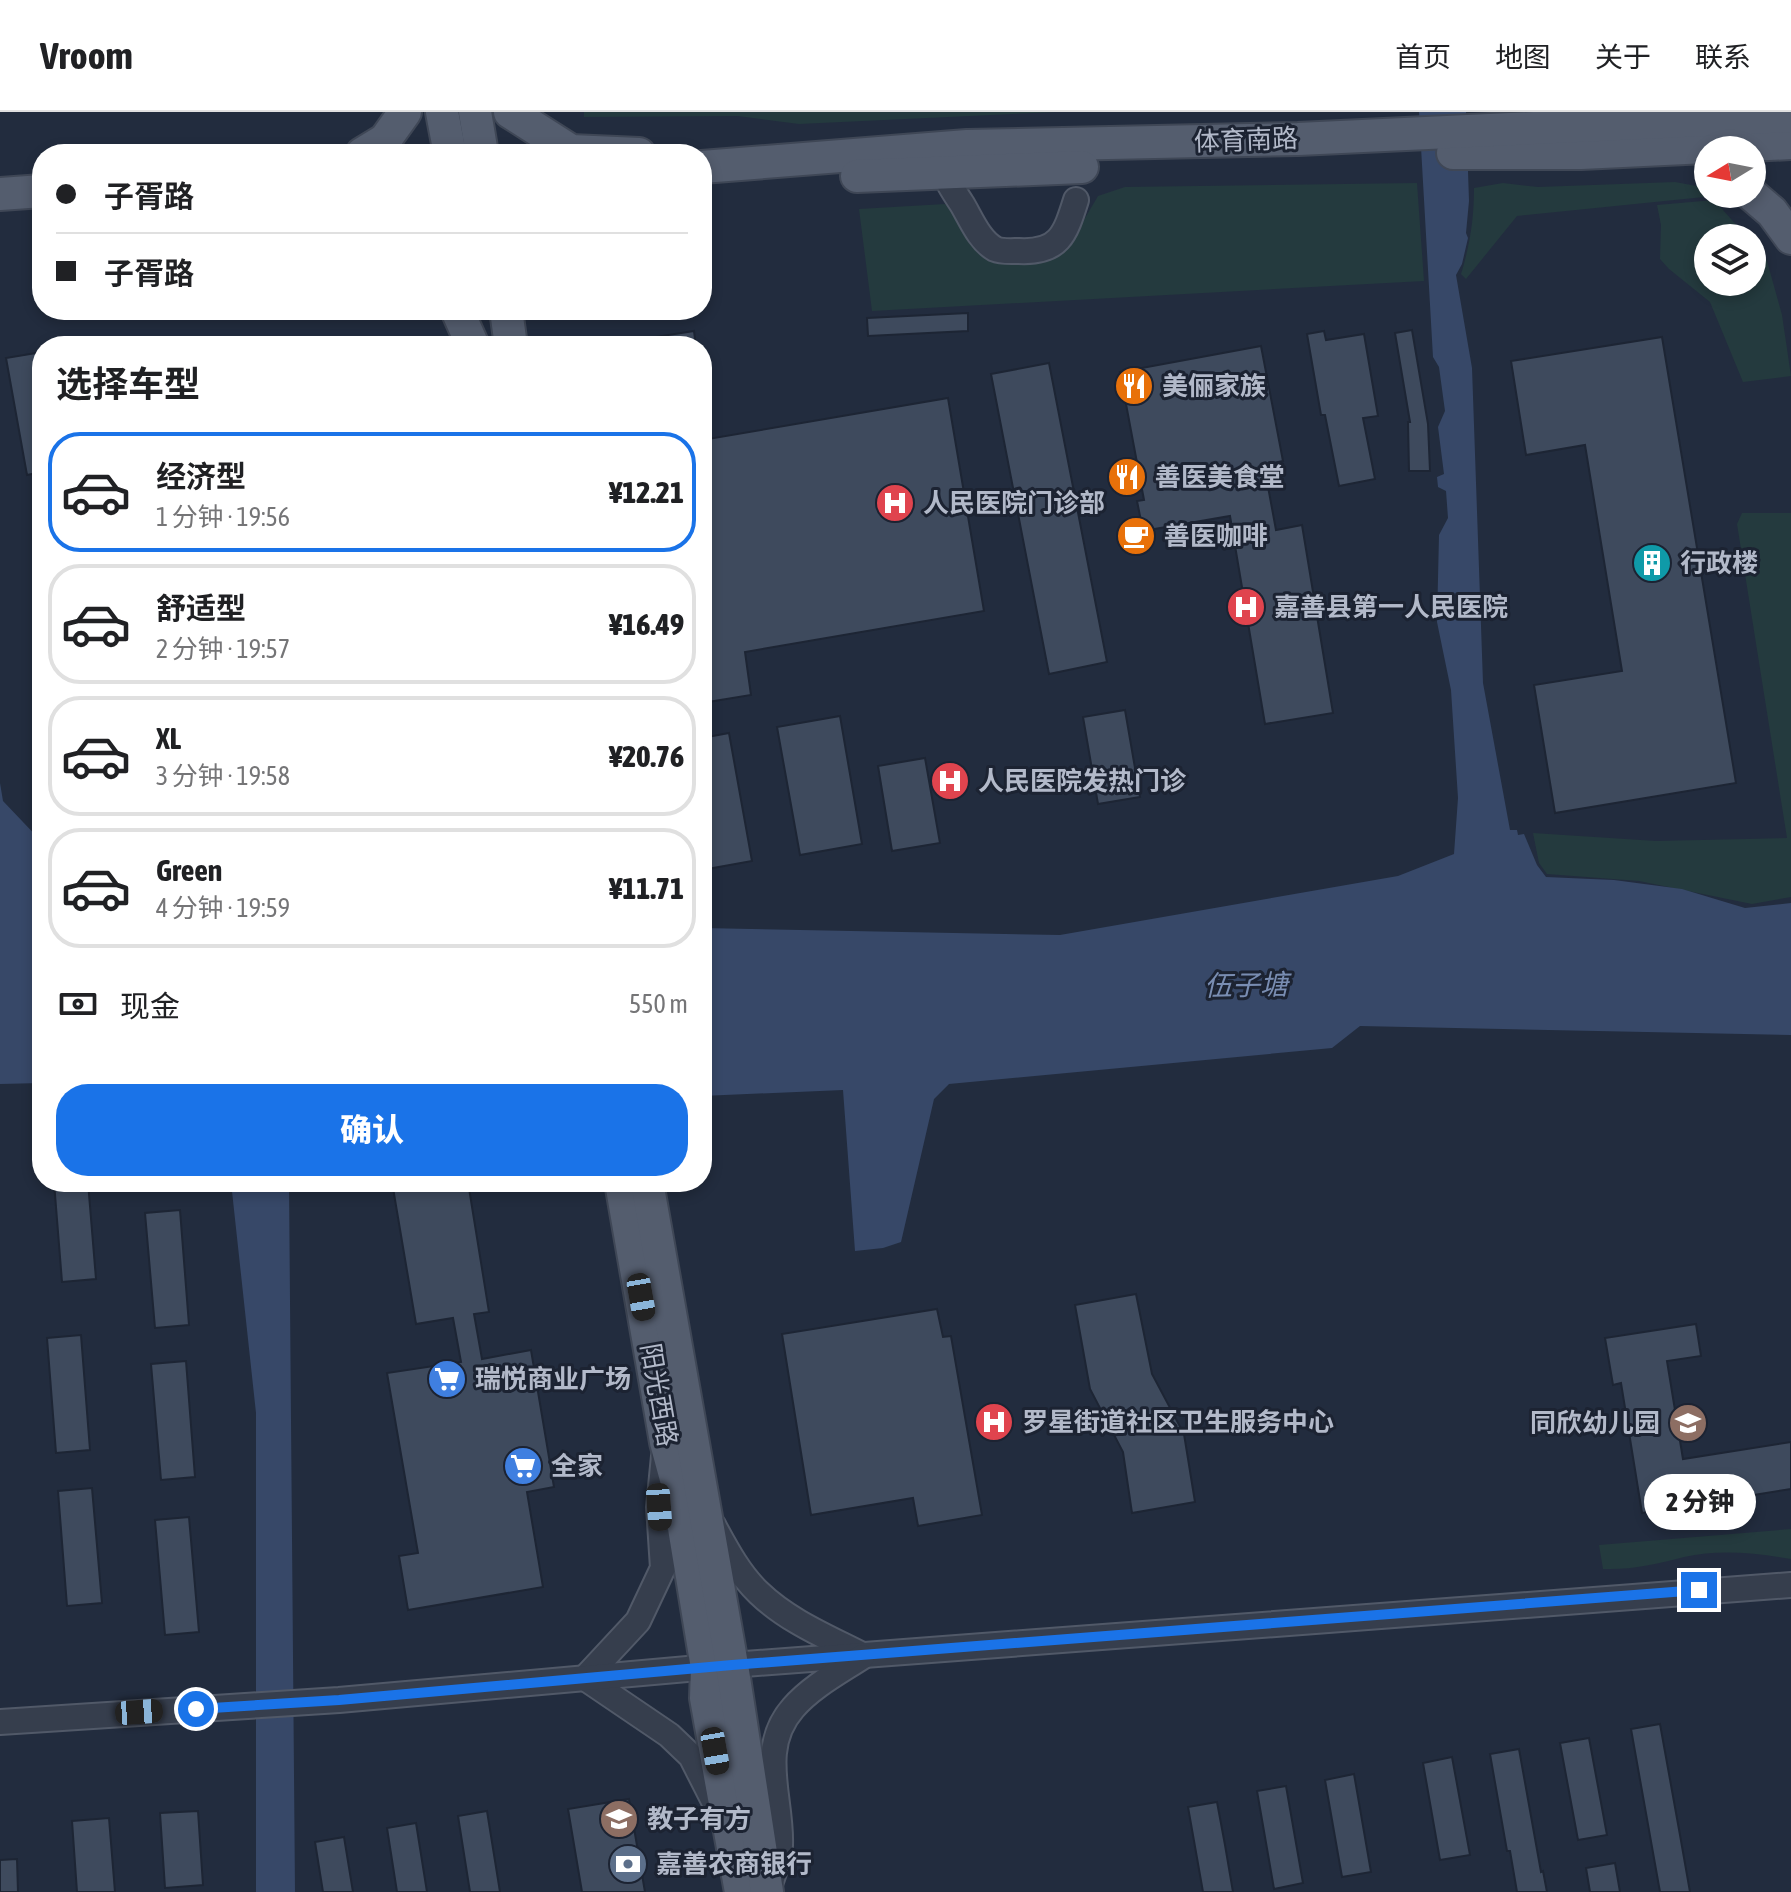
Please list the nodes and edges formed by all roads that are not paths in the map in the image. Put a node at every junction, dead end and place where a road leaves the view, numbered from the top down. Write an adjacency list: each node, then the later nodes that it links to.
1 (405, 112): 10 (main road)
2 (442, 112): 11 (main road)
3 (475, 112): 12 (main road)
4 (510, 112): 13 (main road)
5 (1687, 112): 7 (main road)
6 (1791, 116): 7 (main road, 体育南路)
7 (1641, 123): 8 (main road, 体育南路)
8 (1481, 141): 14 (main road, 体育南路); 15 (main road, 体育南路)
9 (1791, 143): 15 (main road, 体育南路)
10 (378, 144)
11 (448, 144)
12 (480, 144)
13 (560, 144)
14 (1398, 144): 16 (main road, 体育南路); 18 (main road, 体育南路)
15 (1620, 151): 17 (main road)
16 (942, 160): 18 (main road, 体育南路); 18 (street); 19 (main road, 体育南路); 20 (main road, 体育南路)
17 (1694, 164)
18 (1094, 166)
19 (712, 167)
20 (712, 182)
21 (32, 192): 22 (main road)
22 (0, 194)
23 (1766, 207): 26 (main road)
24 (32, 212): 25 (main road)
25 (0, 214)
26 (1791, 238)
27 (623, 1192): 29 (main road, 阳光西路)
28 (649, 1192): 30 (main road, 阳光西路)
29 (666, 1442): 33 (main road, 阳光西路); 34 (street)
30 (705, 1509): 32 (street); 33 (main road, 阳光西路)
31 (1791, 1585): 32 (street)
32 (864, 1656): 33 (street); 38 (street)
33 (720, 1666): 34 (street); 36 (main road, 阳光西路); 38 (main road, 阳光西路)
34 (585, 1678): 35 (street); 36 (street)
35 (0, 1722)
36 (729, 1831): 37 (main road, 阳光西路)
37 (741, 1892)
38 (768, 1892)

